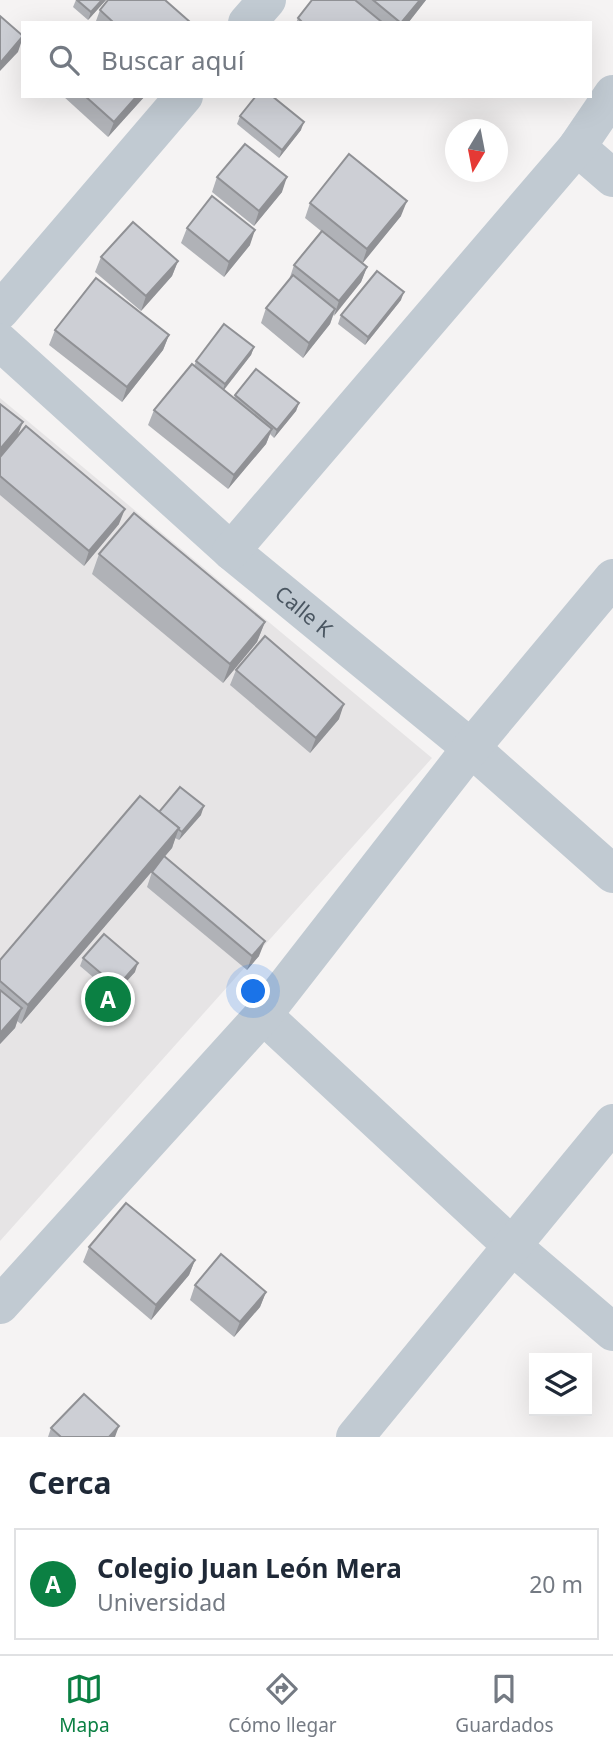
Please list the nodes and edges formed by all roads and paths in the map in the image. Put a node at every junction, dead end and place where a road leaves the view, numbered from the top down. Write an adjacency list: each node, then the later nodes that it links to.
1 (267, 0): 2 (street)
2 (249, 21)
3 (613, 94): 5 (street)
4 (182, 98): 7 (street)
5 (577, 147): 6 (street); 9 (street)
6 (613, 178)
7 (0, 311)
8 (0, 342): 9 (street, Calle K)
9 (230, 551): 11 (street, Calle K)
10 (613, 578): 11 (street)
11 (471, 748): 12 (street, Calle K); 13 (street)
12 (613, 874)
13 (263, 1015): 15 (street); 16 (street)
14 (613, 1123): 15 (street)
15 (510, 1244): 17 (street); 18 (street)
16 (0, 1305)
17 (613, 1332)
18 (355, 1437)

